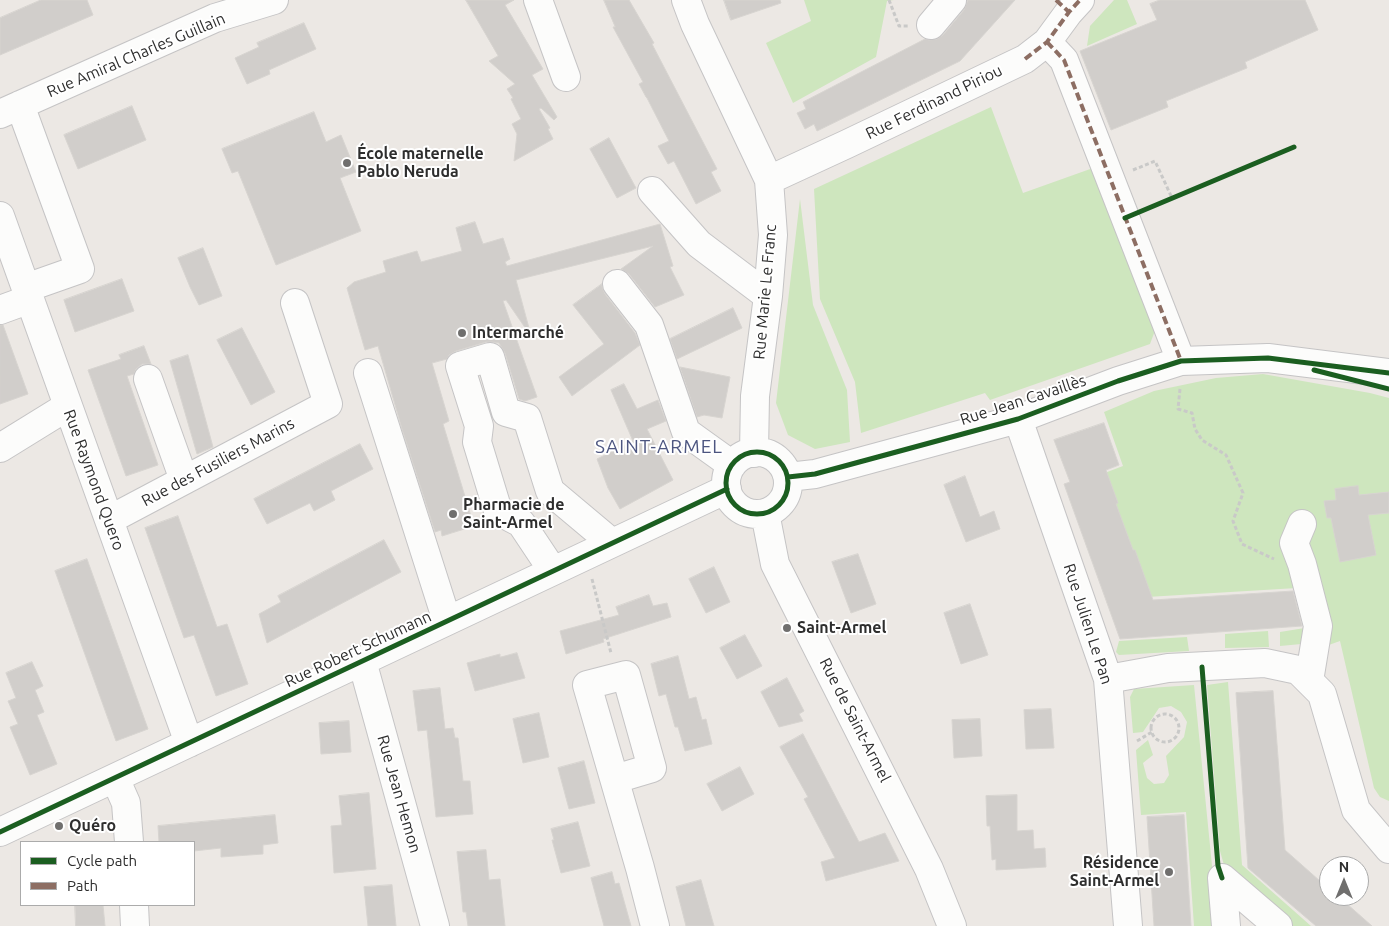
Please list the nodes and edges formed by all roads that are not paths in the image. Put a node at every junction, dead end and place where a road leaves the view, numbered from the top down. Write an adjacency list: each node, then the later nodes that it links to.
1 (274, 0): 9 (street, Rue Amiral Charles Guillain)
2 (538, 0): 8 (street)
3 (686, 0): 10 (street, Rue Marie Le Franc)
4 (952, 0): 6 (street)
5 (1080, 0): 7 (street, Rue Ferdinand Piriou)
6 (931, 25)
7 (1047, 42): 10 (street, Rue Ferdinand Piriou); 19 (street)
8 (566, 77)
9 (10, 110): 14 (street)
10 (769, 180): 15 (street, Rue Marie Le Franc)
11 (652, 191): 15 (street)
12 (1, 222): 14 (street, Rue Raymond Quero)
13 (617, 284): 27 (street)
14 (28, 294): 17 (street); 24 (street, Rue Raymond Quero)
15 (768, 296): 27 (street, Rue Marie Le Franc)
16 (295, 303): 29 (street, Rue des Fusiliers Marins)
17 (0, 310)
18 (1268, 358): 19 (street, Rue Jean Cavaillès); 21 (street, Rue Jean Cavaillès); 23 (street, Rue Jean Cavaillès)
19 (1181, 361): 25 (street, Rue Jean Cavaillès)
20 (368, 373): 35 (street)
21 (1389, 373)
22 (148, 379): 29 (street)
23 (1389, 389)
24 (68, 406): 26 (street); 31 (street, Rue Raymond Quero)
25 (1018, 419): 28 (street, Rue Jean Cavaillès); 37 (street, Rue Julien Le Pan)
26 (0, 448)
27 (738, 469): 28 (street); 30 (street); 33 (street, Rue Robert Schumann)
28 (788, 477): 30 (street)
29 (184, 480): 31 (street, Rue des Fusiliers Marins)
30 (765, 513): 49 (street, Rue de Saint-Armel)
31 (109, 520): 39 (street, Rue Raymond Quero)
32 (1302, 524): 38 (street)
33 (612, 543): 34 (street, Rue Robert Schumann); 34 (street)
34 (553, 571): 35 (street, Rue Robert Schumann)
35 (447, 621): 36 (street, Rue Robert Schumann)
36 (362, 661): 39 (street, Rue Robert Schumann); 47 (street, Rue Jean Hemon)
37 (1108, 679): 38 (street); 50 (street, Rue Julien Le Pan)
38 (1309, 681): 44 (street)
39 (189, 743): 40 (street, Rue Robert Schumann)
40 (116, 778): 42 (street, Rue Robert Schumann); 43 (street)
41 (615, 779): 41 (street); 48 (street)
42 (2, 824)
43 (129, 841)
44 (1389, 849)
45 (134, 906): 46 (street)
46 (135, 926)
47 (436, 926)
48 (655, 926)
49 (952, 926)
50 (1128, 926)
51 (1226, 926): 52 (street)
52 (1278, 926)

